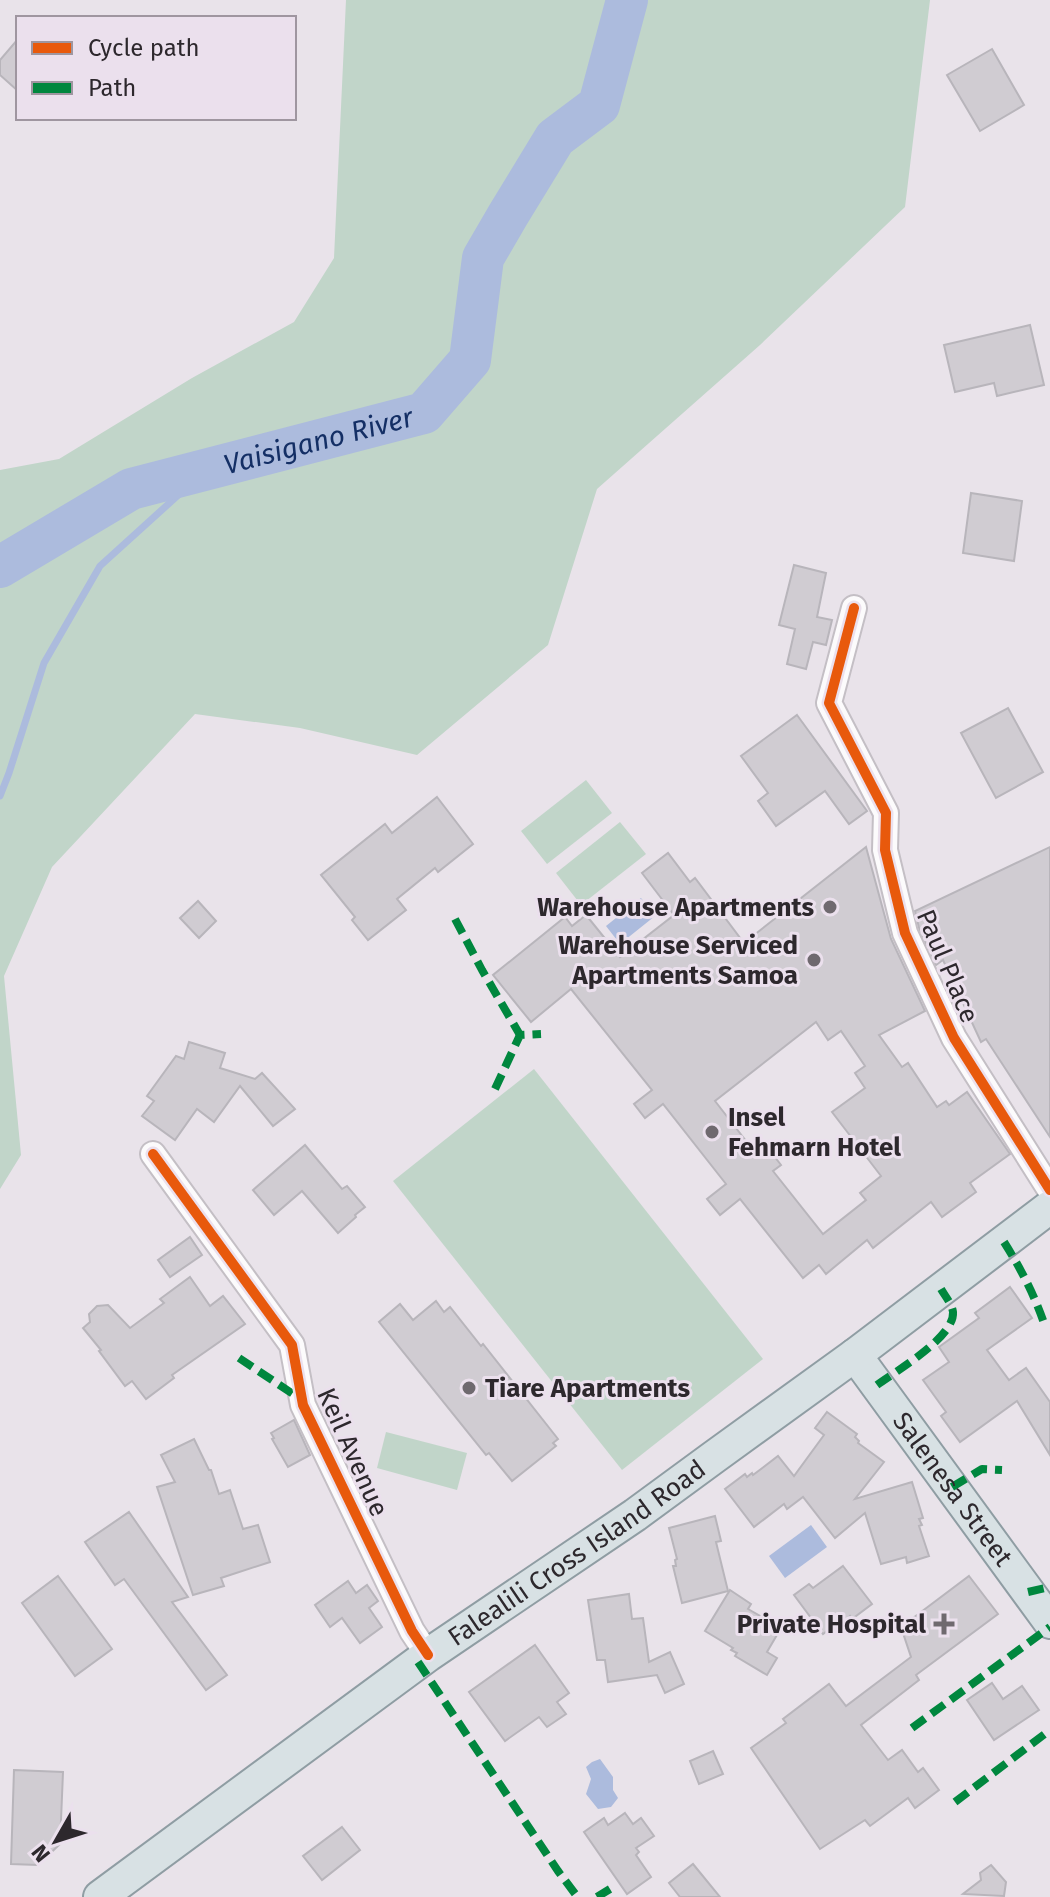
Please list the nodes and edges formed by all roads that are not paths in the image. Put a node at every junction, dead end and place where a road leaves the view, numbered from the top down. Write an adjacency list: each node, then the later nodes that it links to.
1 (854, 608): 3 (street, Paul Place)
2 (153, 1154): 7 (street, Keil Avenue)
3 (1050, 1190)
4 (1050, 1207): 5 (main road, Falealili Cross Island Road)
5 (855, 1355): 6 (main road, Salenesa Street); 7 (main road, Falealili Cross Island Road)
6 (1050, 1622)
7 (428, 1655): 8 (main road, Falealili Cross Island Road)
8 (100, 1897)

